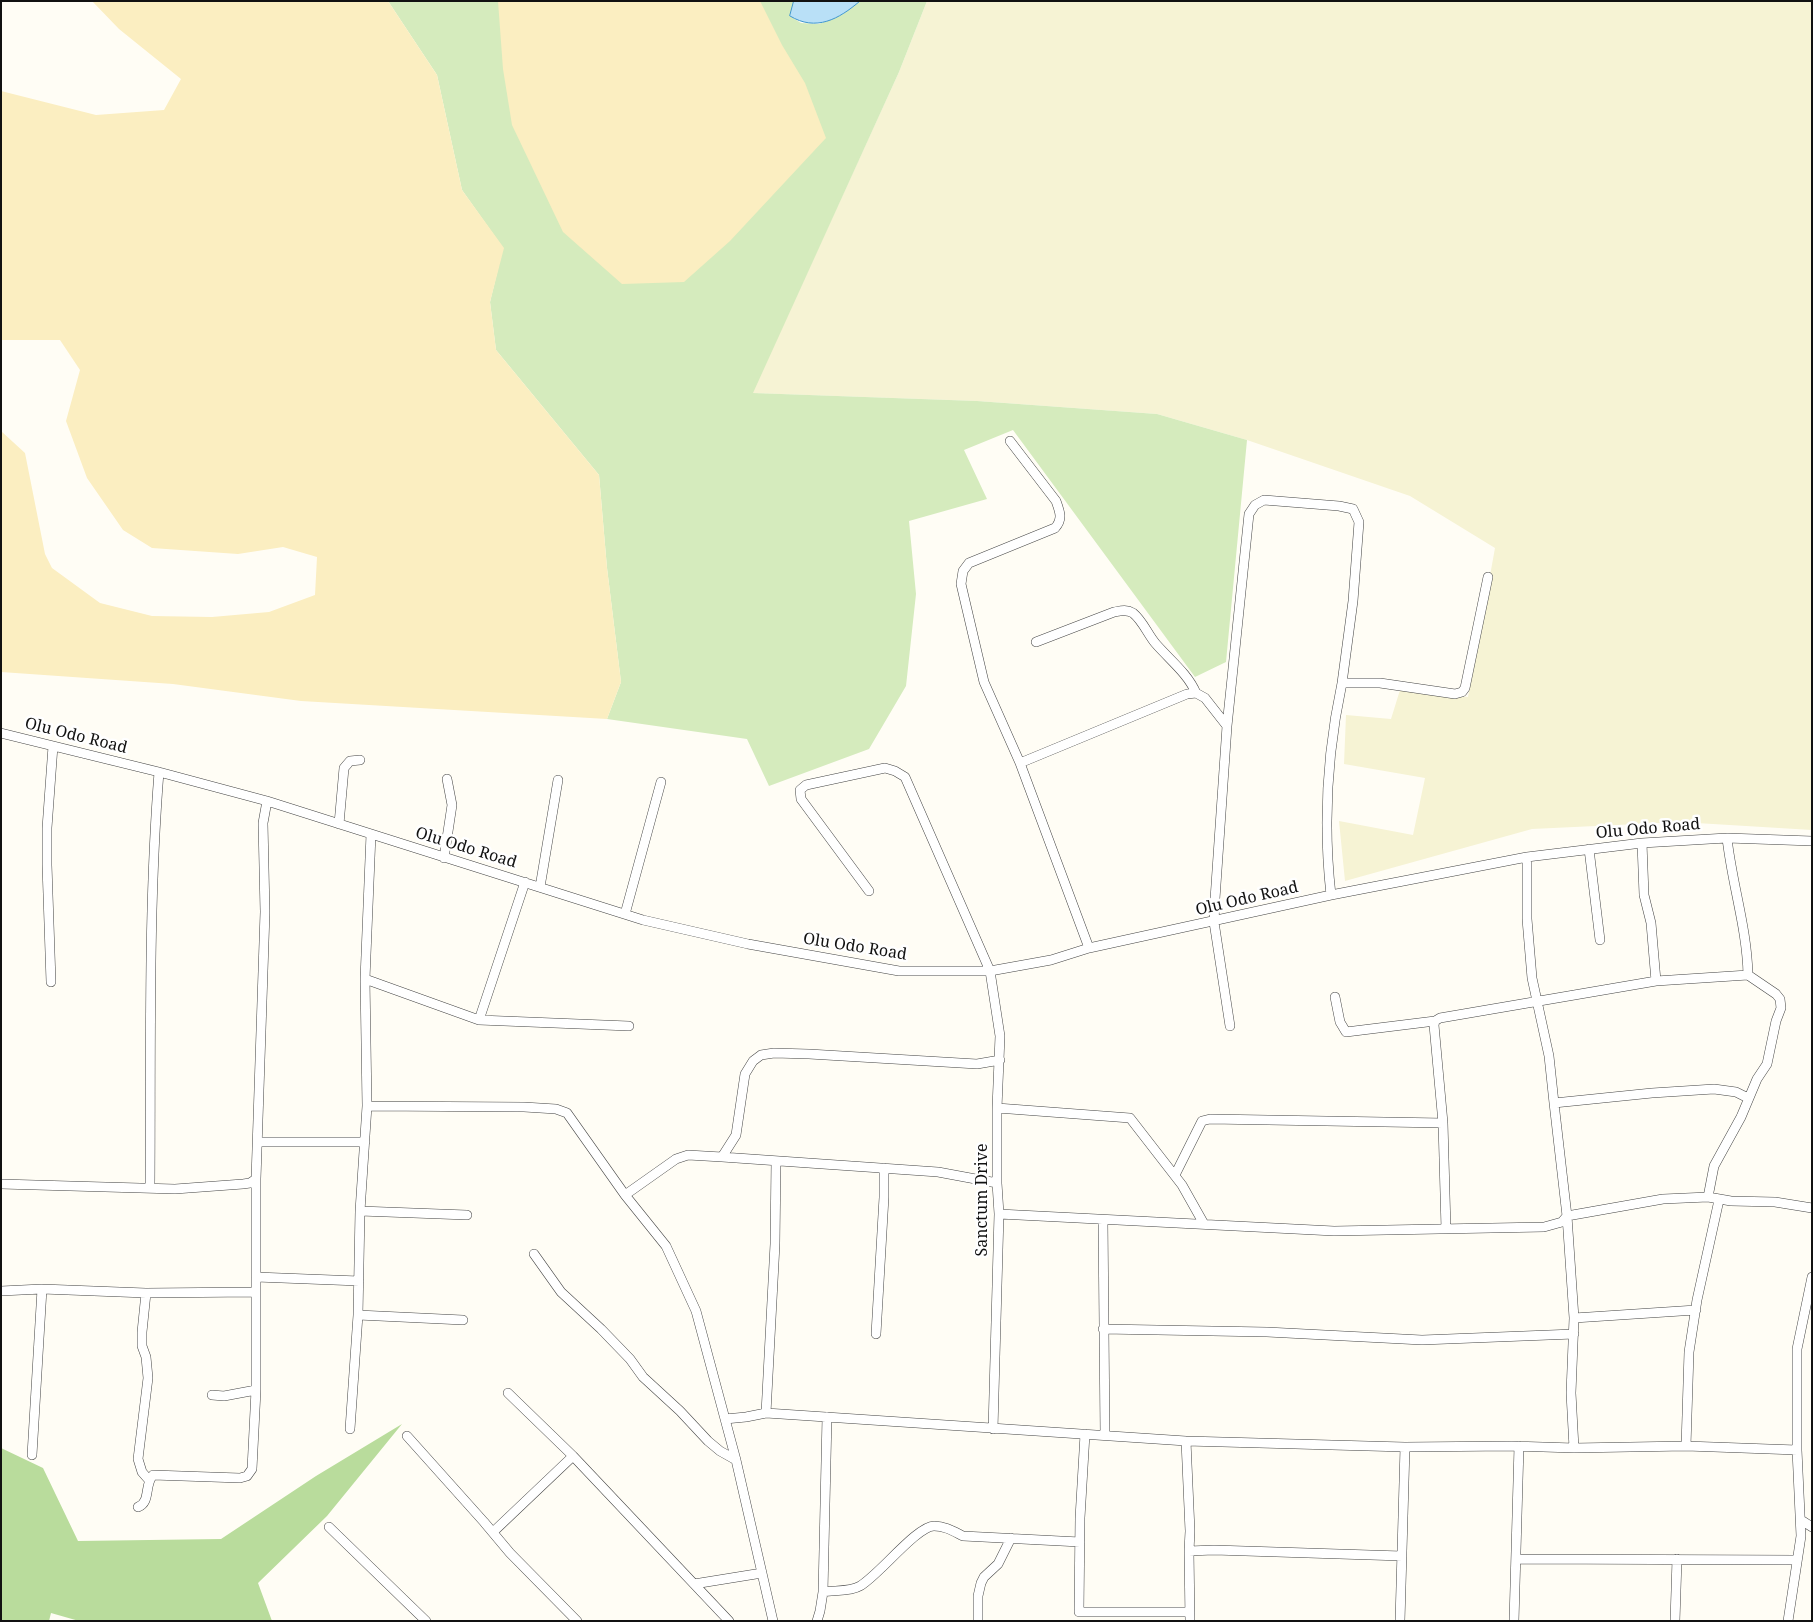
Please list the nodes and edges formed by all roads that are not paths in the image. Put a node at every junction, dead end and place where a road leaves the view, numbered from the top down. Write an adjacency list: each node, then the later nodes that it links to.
1 (1010, 442): 10 (street)
2 (1488, 577): 4 (street)
3 (1036, 642): 5 (street)
4 (1342, 683): 6 (street); 27 (street)
5 (1196, 693): 6 (street); 10 (street)
6 (1227, 726): 29 (street)
7 (1, 733): 8 (street, Olu Odo Road)
8 (52, 746): 11 (street, Olu Odo Road); 36 (street)
9 (360, 760): 16 (street)
10 (1020, 763): 31 (street)
11 (159, 772): 15 (street, Olu Odo Road); 58 (street)
12 (448, 778): 23 (street)
13 (558, 780): 25 (street)
14 (661, 782): 28 (street)
15 (268, 801): 16 (street, Olu Odo Road); 49 (street)
16 (339, 824): 17 (street, Olu Odo Road)
17 (371, 834): 23 (street, Olu Odo Road); 34 (street)
18 (1727, 838): 19 (street, Olu Odo Road); 20 (street, Olu Odo Road); 33 (street)
19 (1812, 841)
20 (1642, 843): 21 (street, Olu Odo Road); 35 (street)
21 (1589, 849): 22 (street, Olu Odo Road); 30 (street)
22 (1527, 857): 27 (street, Olu Odo Road); 38 (street)
23 (444, 858): 24 (street, Olu Odo Road)
24 (525, 882): 25 (street, Olu Odo Road); 39 (street)
25 (540, 887): 28 (street, Olu Odo Road)
26 (869, 891): 32 (street, Sanctum Drive)
27 (1331, 895): 29 (street, Olu Odo Road)
28 (625, 914): 32 (street, Olu Odo Road)
29 (1214, 922): 31 (street, Olu Odo Road); 42 (street)
30 (1600, 940)
31 (1089, 948): 32 (street, Olu Odo Road)
32 (990, 971): 43 (street, Sanctum Drive)
33 (1748, 975): 35 (street); 44 (street)
34 (365, 979): 39 (street); 46 (street)
35 (1656, 981): 38 (street)
36 (51, 982)
37 (1335, 997): 40 (street)
38 (1537, 1001): 40 (street); 45 (street)
39 (479, 1020): 41 (street)
40 (1435, 1021): 48 (street)
41 (629, 1026)
42 (1230, 1026)
43 (1000, 1060): 47 (street, Sanctum Drive); 51 (street)
44 (1748, 1098): 45 (street); 60 (street)
45 (1554, 1103): 66 (street)
46 (367, 1106): 50 (street); 59 (street)
47 (997, 1108): 54 (street); 56 (street, Sanctum Drive)
48 (1443, 1123): 54 (street); 69 (street)
49 (258, 1142): 50 (street); 55 (street)
50 (365, 1142): 63 (street)
51 (722, 1157): 52 (street); 59 (street)
52 (776, 1161): 53 (street); 89 (street)
53 (884, 1168): 56 (street); 84 (street)
54 (1174, 1176): 68 (street)
55 (256, 1179): 58 (street); 71 (street)
56 (997, 1183): 64 (street, Sanctum Drive)
57 (1, 1184): 58 (street)
58 (150, 1188)
59 (624, 1195): 91 (street)
60 (1708, 1197): 61 (street); 66 (street)
61 (1719, 1200): 62 (street); 79 (street)
62 (1812, 1208)
63 (360, 1211): 65 (street); 73 (street)
64 (999, 1214): 67 (street); 93 (street, Sanctum Drive)
65 (467, 1215)
66 (1567, 1216): 69 (street); 81 (street)
67 (1103, 1220): 68 (street); 83 (street)
68 (1204, 1224): 69 (street)
69 (1446, 1229)
70 (534, 1254): 105 (street)
71 (256, 1277): 73 (street); 76 (street)
72 (1812, 1277): 77 (street)
73 (359, 1280): 80 (street)
74 (42, 1289): 75 (street); 78 (street); 103 (street)
75 (1, 1291)
76 (256, 1292): 78 (street); 86 (street)
77 (1810, 1292): 102 (street)
78 (146, 1293): 106 (street)
79 (1696, 1310): 81 (street); 99 (street)
80 (358, 1315): 82 (street); 92 (street)
81 (1574, 1318): 85 (street)
82 (463, 1320)
83 (1103, 1329): 85 (street); 95 (street)
84 (876, 1334)
85 (1574, 1334): 101 (street)
86 (256, 1390): 88 (street); 106 (street)
87 (508, 1393): 104 (street)
88 (212, 1395)
89 (766, 1413): 90 (street); 91 (street)
90 (827, 1417): 93 (street); 121 (street)
91 (725, 1419): 105 (street)
92 (350, 1429)
93 (993, 1429): 94 (street)
94 (1085, 1434): 95 (street); 113 (street)
95 (1105, 1435): 97 (street)
96 (407, 1436): 111 (street)
97 (1186, 1440): 100 (street); 114 (street)
98 (1519, 1446): 100 (street); 101 (street); 116 (street)
99 (1686, 1446): 101 (street); 102 (street)
100 (1405, 1447): 115 (street)
101 (1574, 1448)
102 (1797, 1450): 108 (street)
103 (32, 1455)
104 (573, 1456): 111 (street); 120 (street)
105 (736, 1460): 119 (street)
106 (149, 1480): 107 (street)
107 (138, 1507)
108 (1801, 1520): 110 (street); 118 (street)
109 (329, 1527): 124 (street)
110 (1812, 1527)
111 (493, 1532): 125 (street)
112 (1011, 1538): 113 (street); 121 (street); 129 (street)
113 (1080, 1542): 122 (street)
114 (1189, 1551): 115 (street); 123 (street)
115 (1402, 1556): 130 (street)
116 (1516, 1559): 117 (street); 131 (street)
117 (1677, 1559): 118 (street); 132 (street)
118 (1797, 1560): 133 (street)
119 (762, 1573): 120 (street); 127 (street)
120 (694, 1584): 126 (street)
121 (823, 1592): 128 (street)
122 (1079, 1617): 123 (street)
123 (1190, 1617)
124 (426, 1621)
125 (577, 1621)
126 (730, 1621)
127 (773, 1621)
128 (817, 1621)
129 (978, 1621)
130 (1400, 1621)
131 (1514, 1621)
132 (1675, 1621)
133 (1788, 1621)

